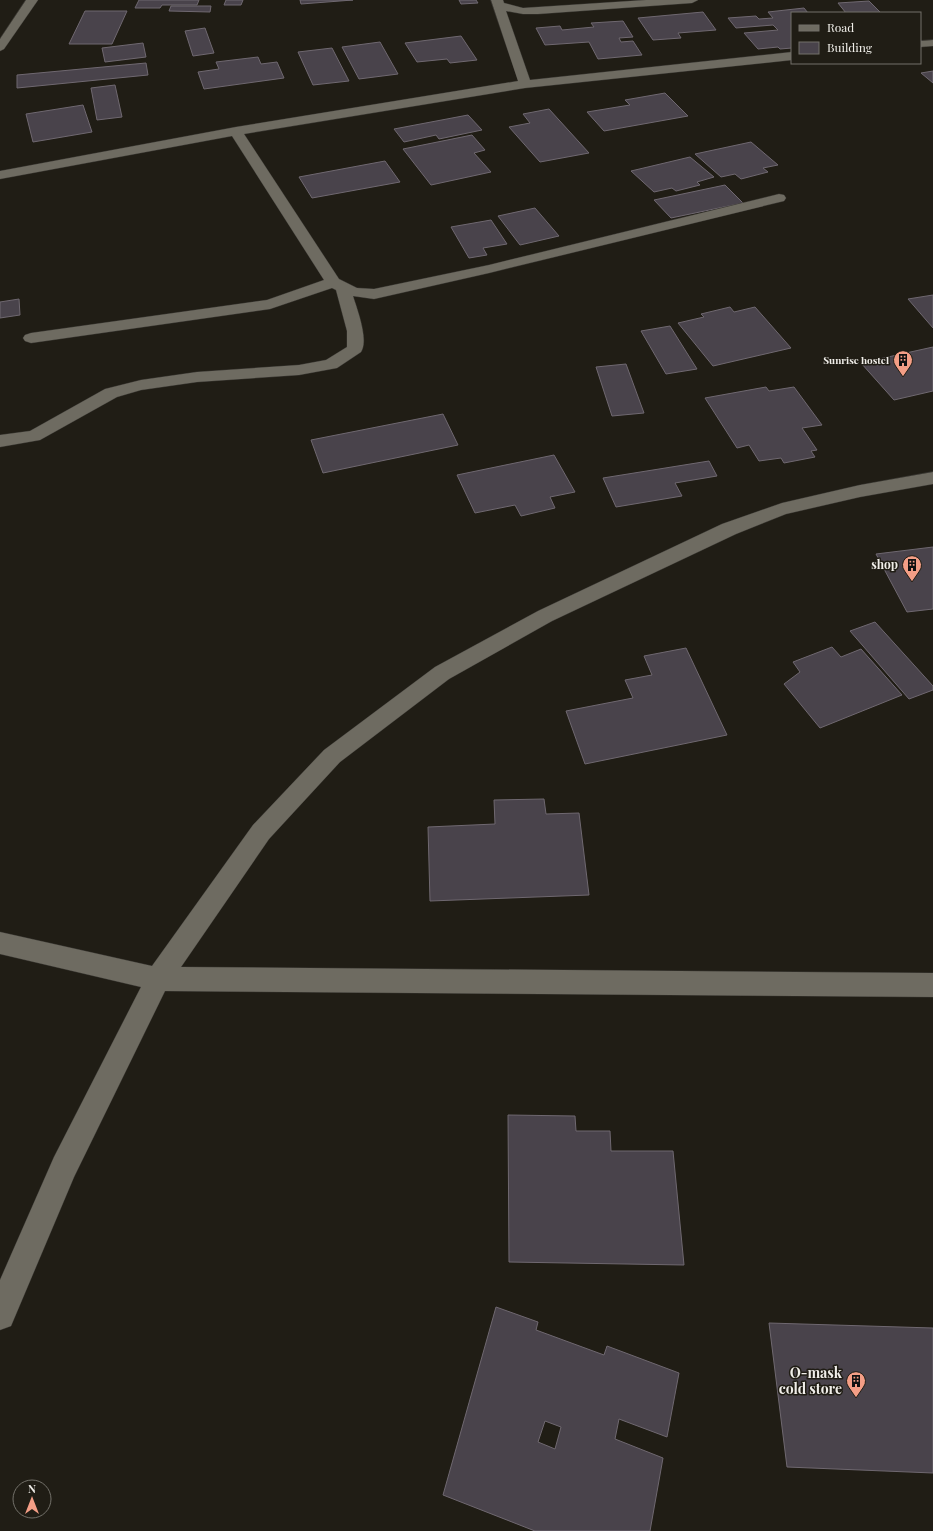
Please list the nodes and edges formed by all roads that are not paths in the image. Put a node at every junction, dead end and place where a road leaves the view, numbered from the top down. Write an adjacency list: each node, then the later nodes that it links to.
1 (32, 0): 6 (street)
2 (692, 0): 3 (street)
3 (498, 3): 8 (street)
4 (933, 43): 5 (street)
5 (921, 44)
6 (0, 47)
7 (791, 56): 8 (street)
8 (525, 84): 9 (street)
9 (236, 131): 10 (street); 12 (street)
10 (0, 174)
11 (780, 198): 12 (street)
12 (338, 285): 13 (street); 14 (street)
13 (31, 338)
14 (0, 441)
15 (933, 478): 17 (street)
16 (0, 943): 17 (street)
17 (158, 979): 18 (street); 19 (street)
18 (933, 985)
19 (0, 1316)

